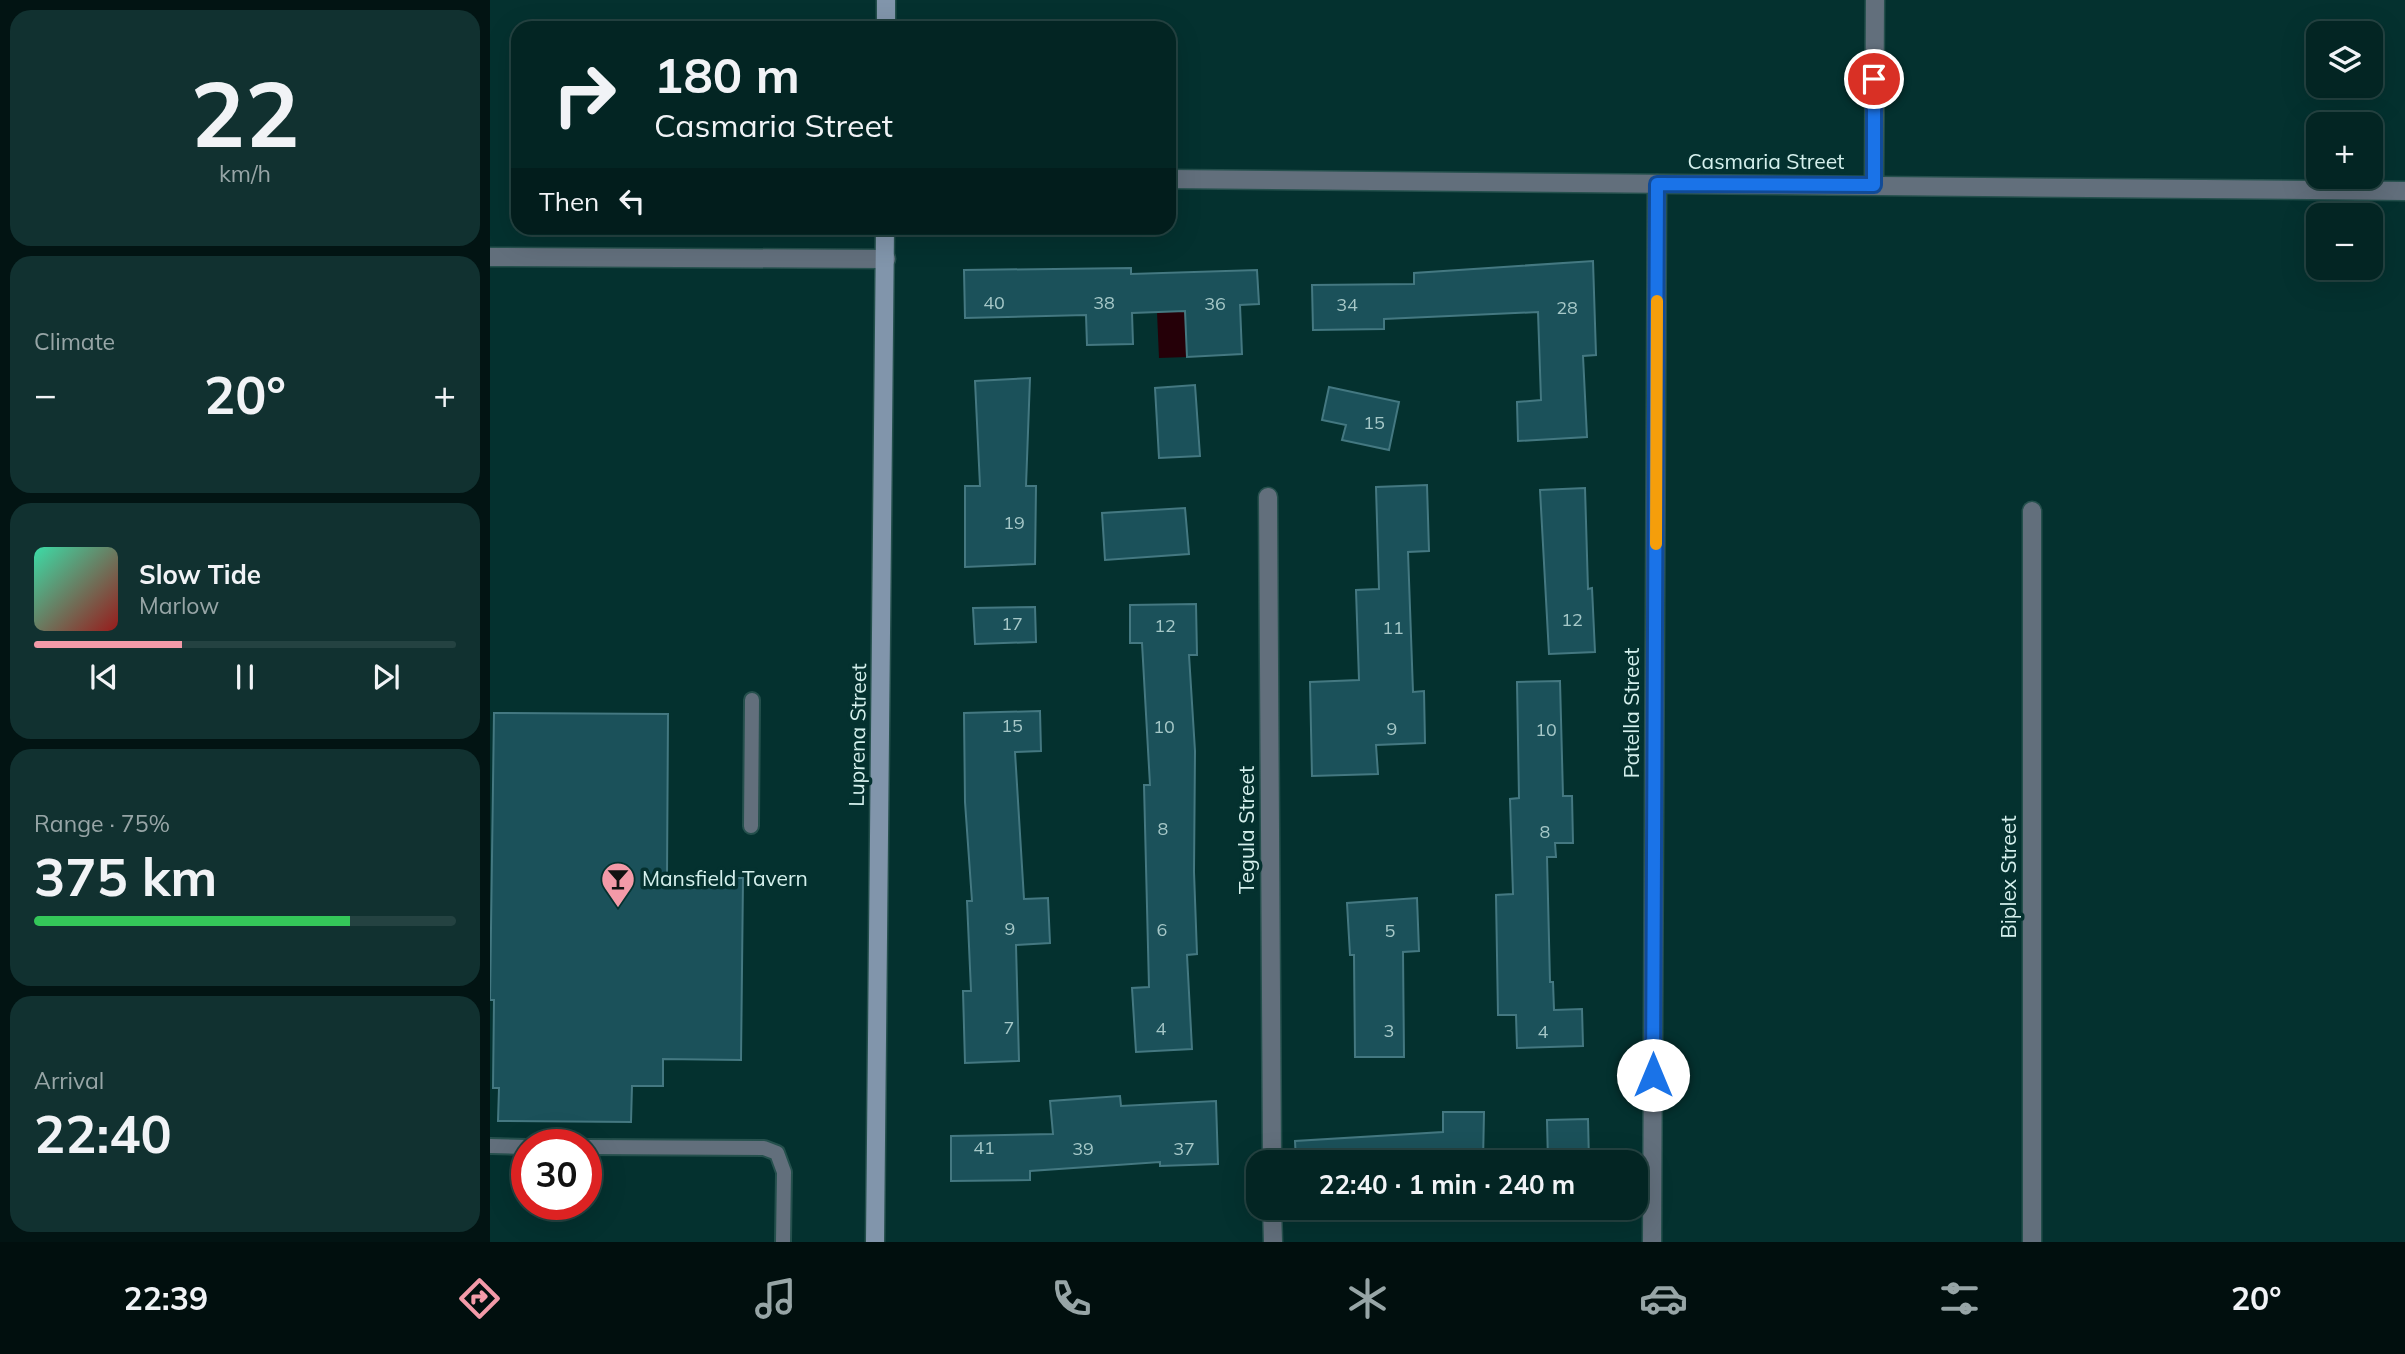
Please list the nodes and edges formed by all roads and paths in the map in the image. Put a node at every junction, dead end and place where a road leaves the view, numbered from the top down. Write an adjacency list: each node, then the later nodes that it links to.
1 (886, 0): 3 (street)
2 (1875, 0): 6 (street)
3 (886, 21)
4 (1176, 179): 5 (street, Casmaria Street)
5 (1657, 184): 6 (street, Casmaria Street); 23 (street, Patella Street)
6 (1874, 185): 7 (street, Casmaria Street)
7 (2405, 191)
8 (885, 235): 10 (street, Luprena Street)
9 (490, 257): 10 (street)
10 (886, 259): 21 (street, Luprena Street)
11 (1268, 497): 18 (street, Tegula Street)
12 (2032, 511): 24 (street, Biplex Street)
13 (752, 701): 14 (lane)
14 (751, 826)
15 (490, 1146): 16 (lane)
16 (511, 1147)
17 (602, 1147): 20 (lane)
18 (1272, 1150)
19 (1272, 1220): 22 (street)
20 (783, 1242)
21 (875, 1242)
22 (1273, 1242)
23 (1652, 1242)
24 (2032, 1242)

